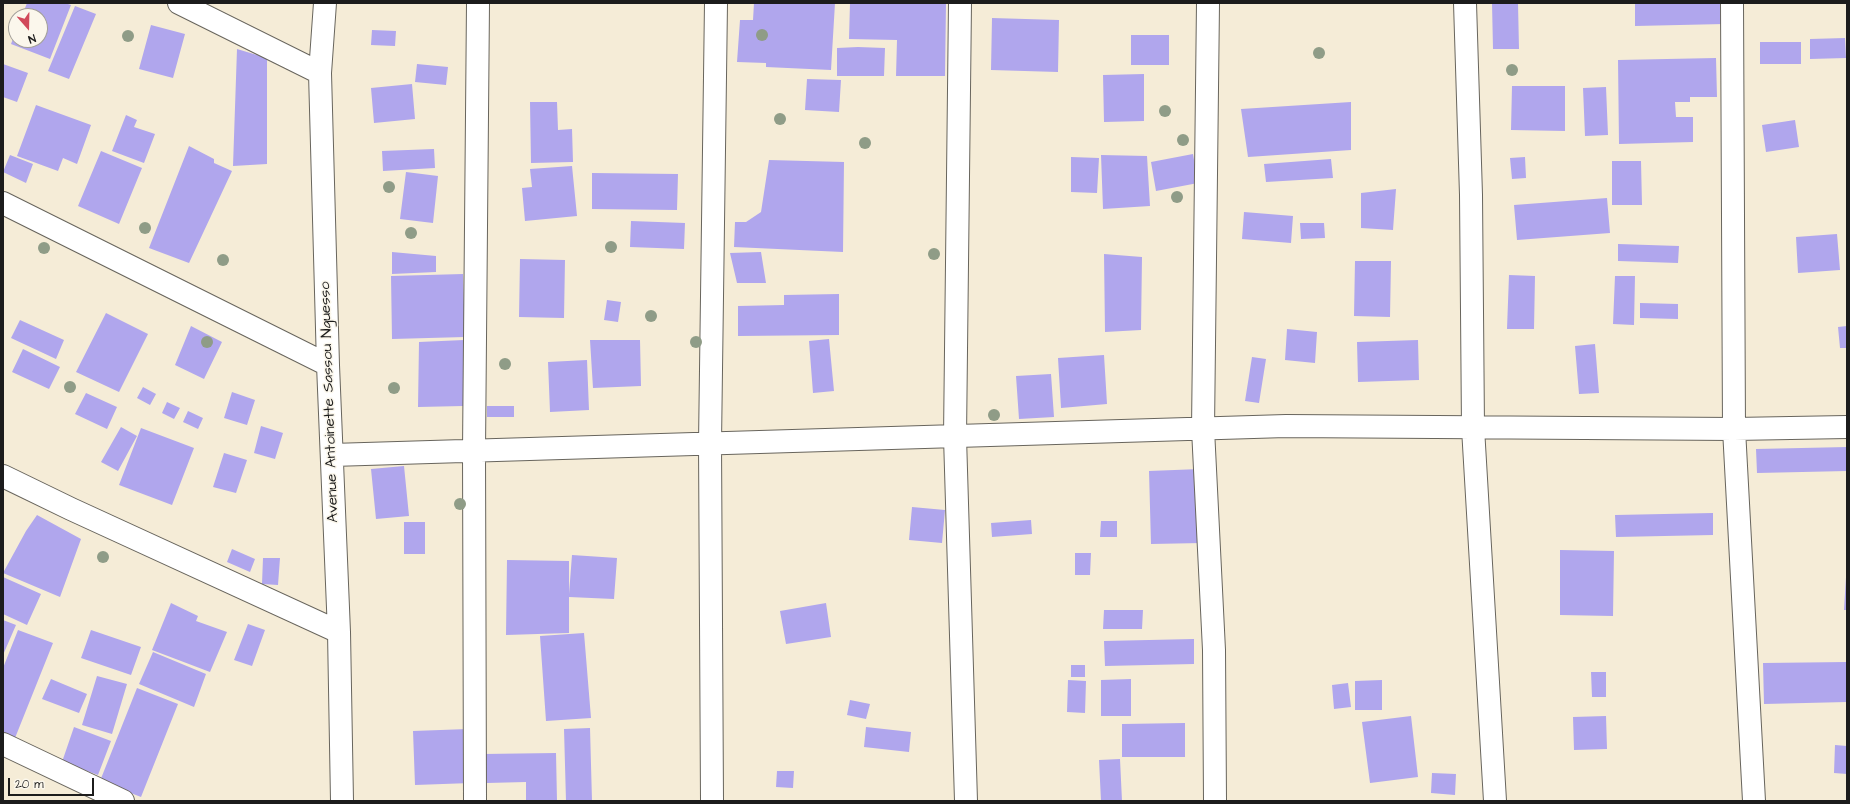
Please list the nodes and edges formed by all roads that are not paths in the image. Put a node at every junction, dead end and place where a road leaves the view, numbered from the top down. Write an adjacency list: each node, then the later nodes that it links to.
1 (179, 3): 9 (street)
2 (325, 3): 9 (street, Avenue Antoinette Sassou Nguesso)
3 (478, 3): 18 (street)
4 (716, 3): 17 (street)
5 (960, 3): 16 (street)
6 (1208, 3): 13 (street)
7 (1465, 3): 14 (street)
8 (1732, 3): 15 (street)
9 (320, 73): 11 (street, Avenue Antoinette Sassou Nguesso)
10 (3, 203): 11 (street)
11 (328, 365): 19 (street, Avenue Antoinette Sassou Nguesso)
12 (1847, 427): 15 (street)
13 (1203, 428): 14 (street); 16 (street); 28 (street)
14 (1473, 428): 15 (street); 29 (street)
15 (1734, 429): 30 (street)
16 (955, 437): 17 (street); 27 (street)
17 (710, 443): 18 (street); 26 (street)
18 (474, 450): 19 (street); 25 (street)
19 (332, 455): 21 (street, Avenue Antoinette Sassou Nguesso)
20 (3, 476): 21 (street)
21 (339, 632): 24 (street, Avenue Antoinette Sassou Nguesso)
22 (3, 744): 23 (street)
23 (123, 801)
24 (342, 801)
25 (475, 801)
26 (712, 801)
27 (966, 801)
28 (1215, 801)
29 (1495, 801)
30 (1754, 801)

